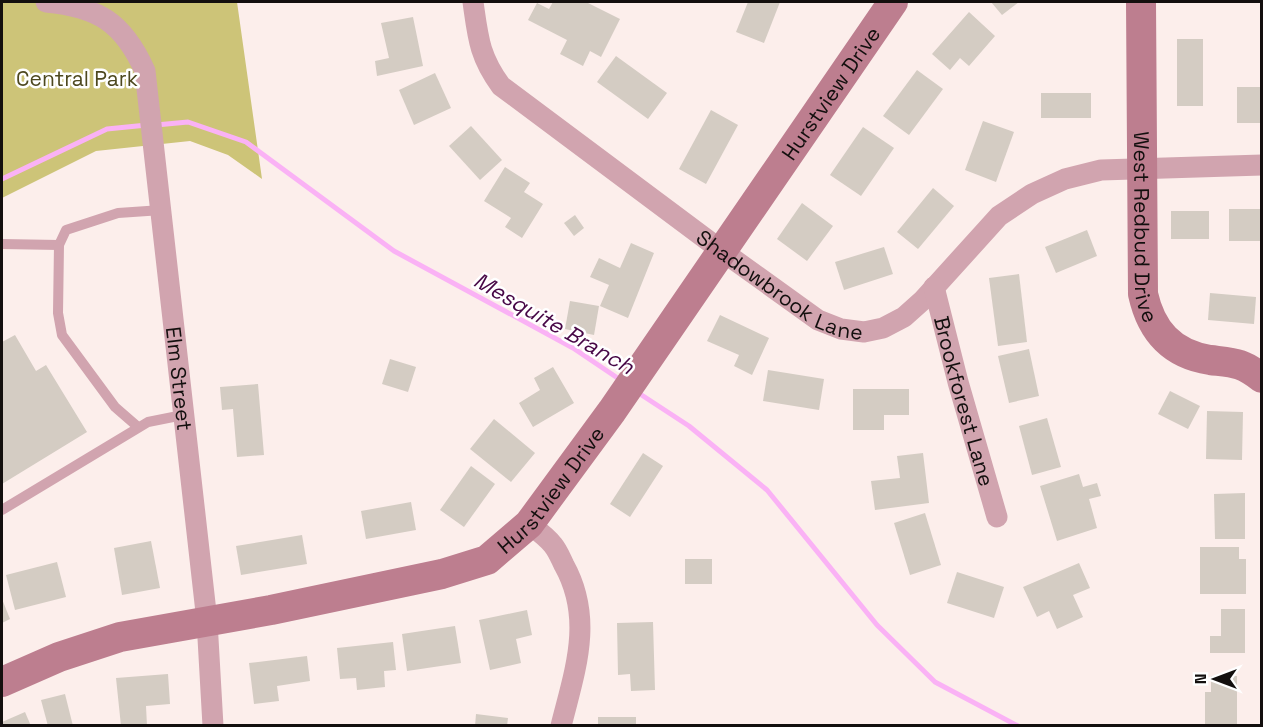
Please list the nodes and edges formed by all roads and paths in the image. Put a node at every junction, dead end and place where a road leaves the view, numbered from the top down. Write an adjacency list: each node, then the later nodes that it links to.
1 (46, 2): 7 (street, Elm Street)
2 (473, 2): 10 (street, Shadowbrook Lane)
3 (893, 2): 10 (street, Hurstview Drive)
4 (1141, 2): 6 (street, West Redbud Drive)
5 (1262, 165): 6 (street, Shadowbrook Lane)
6 (1142, 168): 11 (street, Shadowbrook Lane); 12 (street, West Redbud Drive)
7 (162, 210): 9 (lane); 13 (street, Elm Street)
8 (2, 244): 9 (lane)
9 (59, 245): 14 (lane)
10 (722, 251): 11 (street, Shadowbrook Lane); 17 (street, Hurstview Drive)
11 (934, 287): 16 (street, Brookforest Lane)
12 (1262, 378)
13 (183, 415): 14 (lane); 18 (street, Elm Street)
14 (138, 428): 15 (lane)
15 (2, 510)
16 (997, 517)
17 (529, 524): 18 (street, Hurstview Drive); 21 (street)
18 (207, 621): 19 (street, Hurstview Drive); 20 (street, Elm Street)
19 (2, 682)
20 (213, 726)
21 (561, 726)

